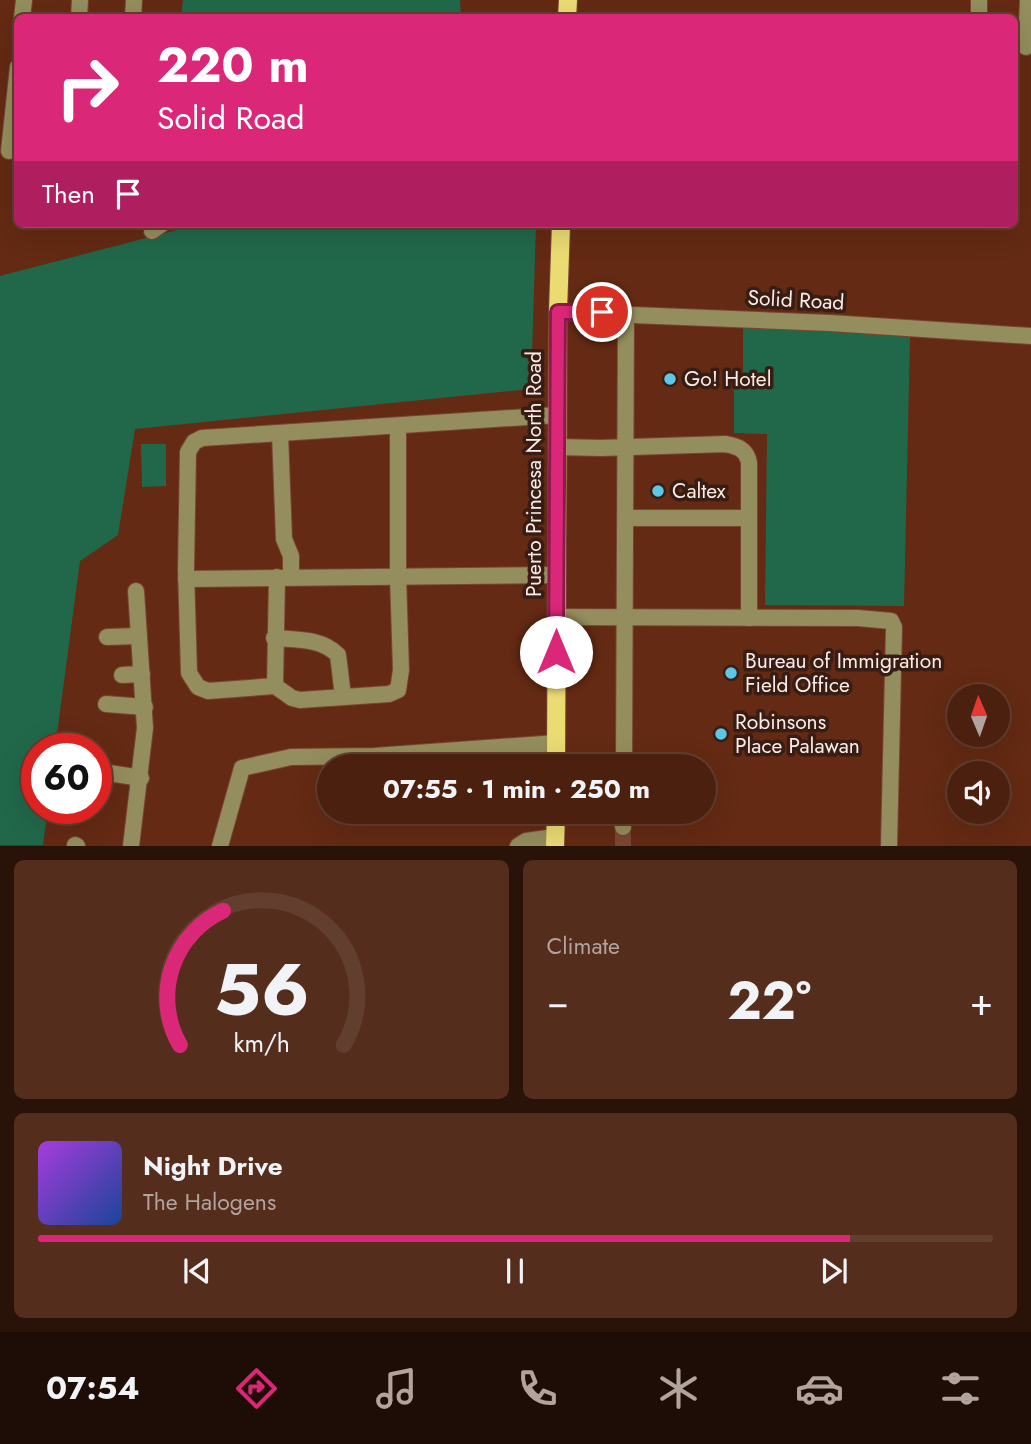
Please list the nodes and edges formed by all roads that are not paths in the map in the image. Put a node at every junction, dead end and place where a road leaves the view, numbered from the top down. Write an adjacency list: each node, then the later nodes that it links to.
1 (1028, 0): 2 (street)
2 (1024, 46)
3 (14, 104): 4 (street)
4 (9, 151)
5 (561, 228): 6 (main road, Puerto Princesa North Road)
6 (558, 312): 7 (street, Solid Road); 9 (main road, Puerto Princesa North Road)
7 (626, 313): 8 (street, Solid Road); 13 (street)
8 (1031, 336)
9 (558, 415): 10 (street); 12 (main road, Puerto Princesa North Road)
10 (398, 426): 11 (street); 17 (street)
11 (281, 433): 18 (street); 19 (street)
12 (557, 447): 13 (street); 16 (main road, Puerto Princesa North Road)
13 (626, 448): 14 (street); 15 (street)
14 (626, 518): 15 (street); 22 (street)
15 (748, 518): 23 (street)
16 (556, 575): 17 (street); 21 (main road, Puerto Princesa North Road)
17 (398, 576): 18 (street); 30 (street)
18 (284, 577): 19 (street); 26 (street)
19 (186, 579): 29 (street)
20 (136, 591): 24 (street)
21 (556, 617): 22 (street); 33 (main road, Puerto Princesa North Road)
22 (625, 617): 23 (street); 35 (street)
23 (749, 618): 42 (street)
24 (139, 636): 25 (street); 27 (street)
25 (107, 637)
26 (274, 638): 29 (street); 30 (street)
27 (142, 674): 28 (street); 32 (street)
28 (122, 675)
29 (275, 686): 30 (street)
30 (342, 696)
31 (106, 705): 32 (street)
32 (145, 707): 37 (street)
33 (556, 743): 34 (main road, Puerto Princesa North Road); 40 (street)
34 (556, 754)
35 (624, 754)
36 (112, 773): 37 (street)
37 (141, 778): 39 (street)
38 (555, 841): 41 (street)
39 (131, 845)
40 (220, 845)
41 (518, 845)
42 (889, 845)

